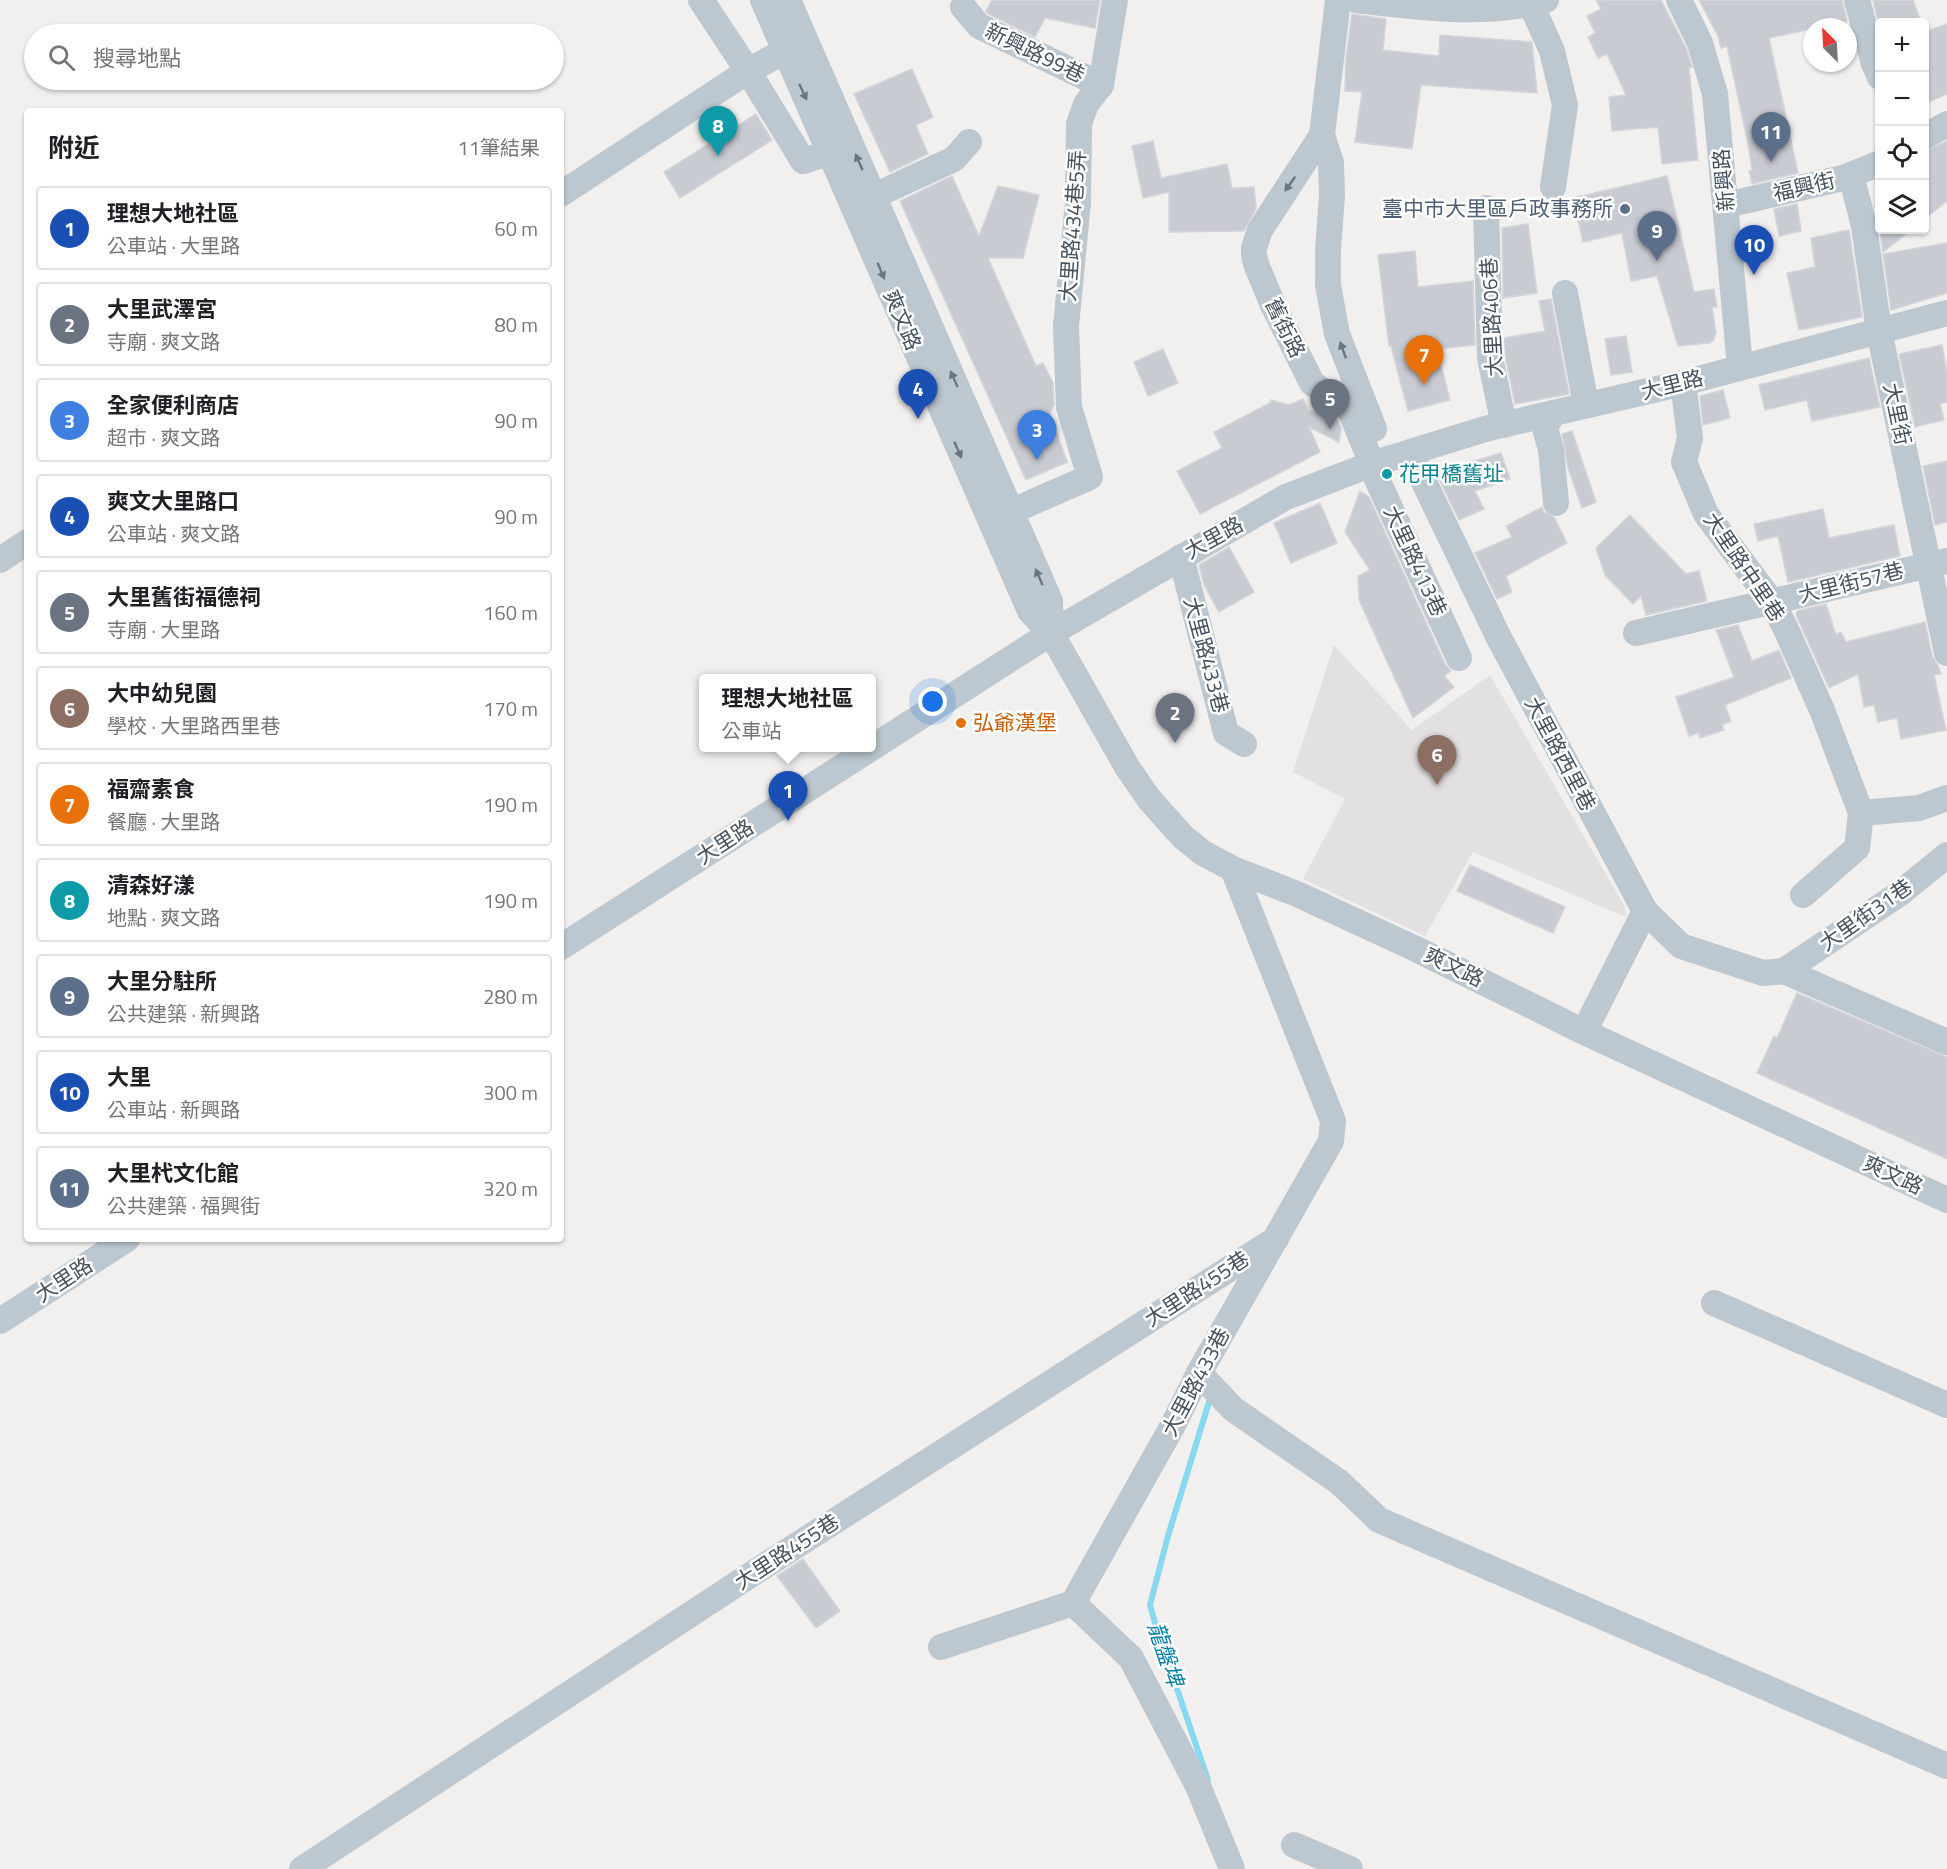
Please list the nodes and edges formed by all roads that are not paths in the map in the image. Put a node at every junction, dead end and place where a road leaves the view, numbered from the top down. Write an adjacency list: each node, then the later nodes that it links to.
1 (701, 0): 12 (street)
2 (763, 0): 11 (street, 爽文路)
3 (788, 0): 11 (street, 爽文路)
4 (1115, 0): 14 (street, 新興路99巷)
5 (1338, 0): 17 (street, 舊街路)
6 (1356, 0): 9 (street)
7 (1679, 0): 25 (street, 新興路)
8 (1857, 0): 13 (street)
9 (1538, 2): 22 (street)
10 (963, 7): 14 (street, 新興路99巷)
11 (794, 45): 12 (street); 19 (street, 爽文路, one-way to 19); 24 (street, 爽文路, one-way to 11)
12 (748, 72): 19 (street); 23 (street)
13 (1878, 72)
14 (1101, 85): 38 (street, 大里路434巷5弄)
15 (1947, 124): 16 (street)
16 (1929, 134)
17 (1322, 135): 36 (street, 舊街路, one-way to 17); 36 (street, 舊街路, one-way to 36)
18 (969, 142): 24 (street)
19 (831, 152): 44 (street, 爽文路, one-way to 44)
20 (1875, 165): 21 (street, 福興街)
21 (1851, 175): 25 (street, 福興街); 29 (street, 大里街)
22 (1553, 187)
23 (564, 192)
24 (874, 196): 38 (street, 爽文路, one-way to 24)
25 (1726, 205): 30 (street, 新興路)
26 (1486, 208): 34 (street, 大里路406巷)
27 (1565, 293): 32 (street)
28 (1947, 313): 29 (street, 大里路)
29 (1879, 331): 30 (street, 大里路); 42 (street, 大里街)
30 (1740, 367): 31 (street, 大里路)
31 (1683, 383): 32 (street, 大里路); 43 (street, 大里路中里巷)
32 (1586, 405): 33 (street, 大里路)
33 (1553, 413): 34 (street, 大里路); 37 (street)
34 (1504, 425): 35 (street, 大里路)
35 (1410, 453): 36 (street, 大里路); 56 (street, 大里路西里巷)
36 (1372, 464): 40 (street, 大里路); 47 (street, 大里路413巷)
37 (1556, 503)
38 (1010, 512): 44 (street, 爽文路, one-way to 38)
39 (24, 544): 41 (street)
40 (1181, 557): 44 (street, 大里路); 48 (street, 大里路433巷)
41 (0, 560)
42 (1938, 562): 43 (street, 大里街57巷); 46 (street, 大里街)
43 (1772, 602): 45 (street, 大里街57巷); 52 (street, 大里路中里巷)
44 (1051, 633): 49 (street, 大里路); 54 (street, 爽文路)
45 (1636, 633)
46 (1947, 652)
47 (1460, 657)
48 (1244, 744)
49 (876, 745)
50 (865, 752): 57 (street, 大里路)
51 (1947, 798): 52 (street)
52 (1861, 813): 55 (street, 大里路中里巷)
53 (1944, 867): 58 (street, 大里街31巷)
54 (1233, 869): 59 (street, 爽文路); 62 (street, 大里路433巷)
55 (1803, 895)
56 (1645, 911): 58 (street, 大里路西里巷); 59 (street)
57 (564, 945)
58 (1784, 971): 60 (street)
59 (1584, 1032): 61 (street, 爽文路)
60 (1947, 1042)
61 (1947, 1200)
62 (1276, 1239): 66 (street, 大里路433巷); 72 (street, 大里路455巷)
63 (122, 1242): 65 (street, 大里路)
64 (1714, 1303): 67 (street)
65 (0, 1321)
66 (1199, 1373): 68 (street, 大里路433巷); 70 (street)
67 (1947, 1405)
68 (1073, 1604): 69 (street); 73 (street)
69 (941, 1647)
70 (1947, 1766)
71 (1294, 1845): 74 (street)
72 (302, 1869)
73 (1232, 1869)
74 (1350, 1869)

